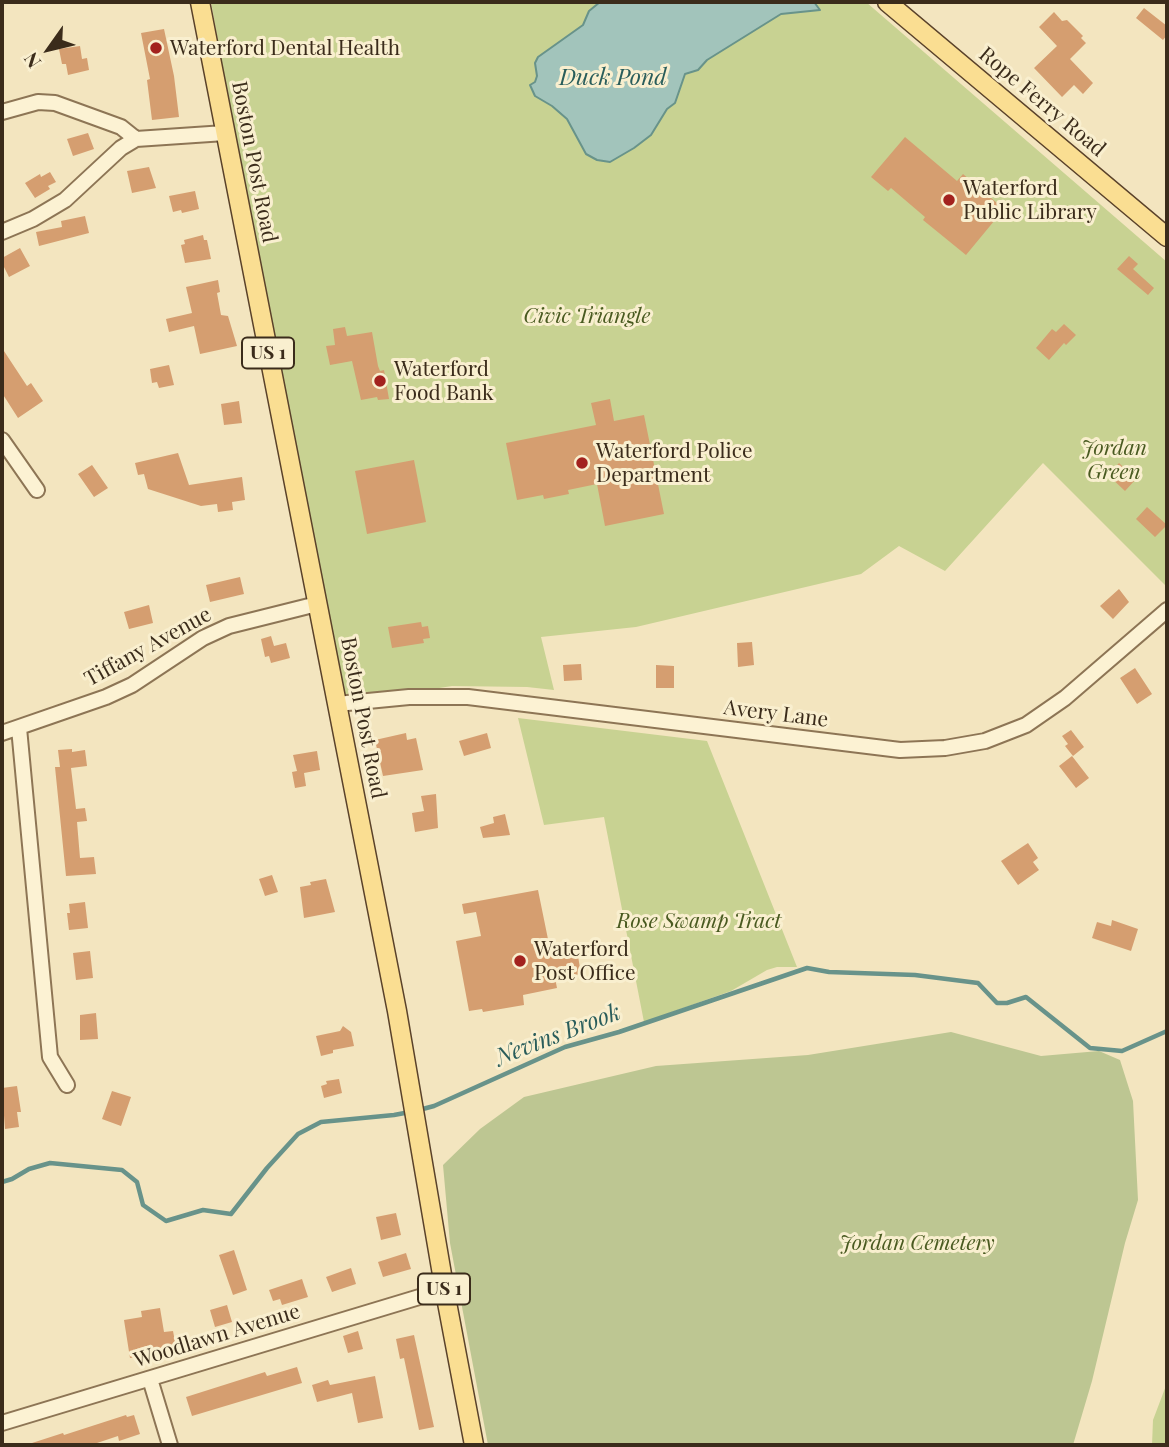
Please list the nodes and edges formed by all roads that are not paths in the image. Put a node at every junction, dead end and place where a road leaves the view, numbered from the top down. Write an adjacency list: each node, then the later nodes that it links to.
1 (200, 2): 4 (main road, Boston Post Road / US 1)
2 (887, 2): 7 (main road, Rope Ferry Road)
3 (2, 112): 5 (street)
4 (225, 133): 5 (street); 10 (main road, Boston Post Road / US 1)
5 (136, 139): 6 (street)
6 (2, 232)
7 (1167, 237)
8 (2, 440): 9 (street)
9 (37, 489)
10 (317, 604): 12 (main road, Boston Post Road / US 1); 13 (street, Tiffany Avenue)
11 (1167, 610): 12 (street, Avery Lane)
12 (337, 704): 16 (main road, Boston Post Road / US 1)
13 (19, 727): 14 (street, Tiffany Avenue); 15 (street)
14 (2, 733)
15 (67, 1085)
16 (444, 1292): 17 (street, Woodlawn Avenue); 20 (main road, Boston Post Road / US 1)
17 (150, 1379): 18 (street, Woodlawn Avenue); 19 (street)
18 (2, 1423)
19 (170, 1445)
20 (474, 1445)

